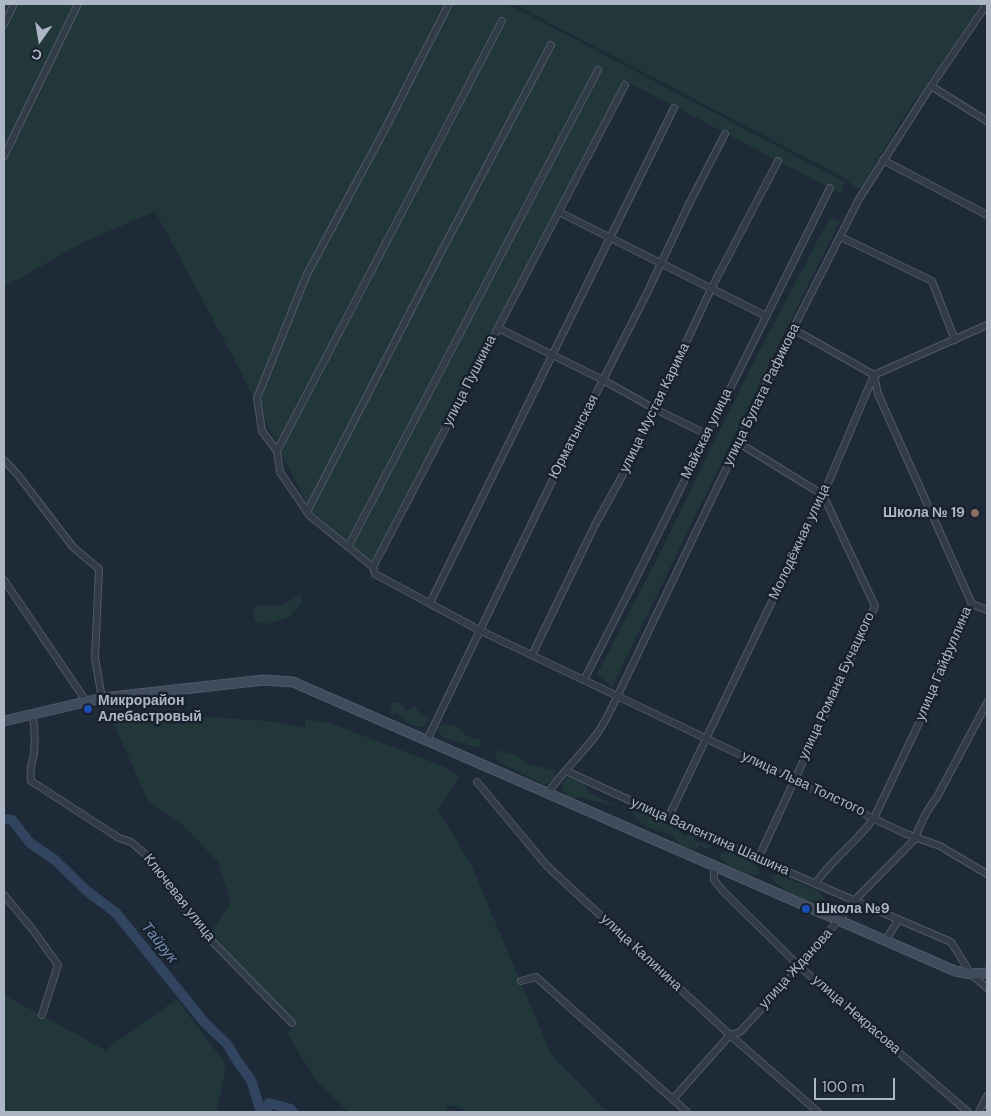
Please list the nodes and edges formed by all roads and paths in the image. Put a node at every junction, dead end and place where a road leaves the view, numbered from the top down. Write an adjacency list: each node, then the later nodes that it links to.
1 (14, 4): 7 (street)
2 (78, 4): 15 (street)
3 (449, 4): 36 (street)
4 (987, 4): 5 (street, улица Булата Рафикова)
5 (984, 14): 11 (street, улица Булата Рафикова)
6 (502, 21): 36 (street)
7 (4, 24)
8 (551, 45): 39 (street)
9 (598, 70): 40 (street)
10 (625, 85): 19 (street, улица Пушкина)
11 (931, 86): 13 (street); 16 (street, улица Булата Рафикова)
12 (674, 108): 22 (street)
13 (987, 121)
14 (725, 134): 23 (street, Юрматынская)
15 (4, 156)
16 (884, 160): 20 (street); 21 (street, улица Булата Рафикова)
17 (778, 161): 24 (street, улица Мустая Карима)
18 (830, 188): 25 (street, Майская улица)
19 (559, 212): 22 (street); 27 (street, улица Пушкина)
20 (987, 215)
21 (841, 236): 28 (street, улица Булата Рафикова); 29 (street)
22 (610, 237): 23 (street); 30 (street)
23 (662, 264): 24 (street); 32 (street, Юрматынская)
24 (711, 289): 25 (street); 33 (street, улица Мустая Карима)
25 (766, 316): 34 (street, Майская улица)
26 (987, 325): 29 (street)
27 (498, 328): 30 (street); 41 (street, улица Пушкина)
28 (793, 329): 31 (street); 35 (street, улица Булата Рафикова)
29 (955, 340): 31 (street)
30 (552, 355): 32 (street); 43 (street)
31 (874, 375): 38 (street, Молодёжная улица); 44 (street, улица Гайфуллина)
32 (603, 380): 33 (street); 46 (street, Юрматынская)
33 (655, 409): 34 (street); 47 (street, улица Мустая Карима)
34 (708, 435): 48 (street, Майская улица)
35 (739, 443): 38 (street); 49 (street, улица Булата Рафикова)
36 (277, 451): 39 (street)
37 (4, 460): 50 (street)
38 (823, 495): 55 (street, Молодёжная улица); 58 (street, улица Романа Бучацкого)
39 (307, 512): 40 (street)
40 (348, 547): 41 (street)
41 (373, 567): 43 (street)
42 (4, 580): 51 (street)
43 (430, 603): 46 (street)
44 (972, 604): 45 (street); 62 (street, улица Гайфуллина)
45 (987, 610)
46 (479, 630): 47 (street, улица Льва Толстого); 56 (street, Юрматынская)
47 (532, 655): 48 (street, улица Льва Толстого)
48 (584, 680): 49 (street, улица Льва Толстого)
49 (618, 697): 55 (street, улица Льва Толстого); 57 (street, улица Булата Рафикова)
50 (102, 698): 51 (street); 56 (street)
51 (86, 701): 53 (street)
52 (987, 703): 63 (street, улица Жданова)
53 (32, 714): 54 (street); 79 (street, Ключевая улица)
54 (4, 721)
55 (706, 738): 58 (street, улица Льва Толстого); 61 (street, Молодёжная улица)
56 (427, 740): 60 (street)
57 (566, 771): 60 (street, улица Булата Рафикова); 61 (street, улица Валентина Шашина)
58 (794, 780): 62 (street, улица Льва Толстого); 64 (street, улица Романа Бучацкого)
59 (477, 782): 80 (street, улица Калинина)
60 (548, 792): 65 (street)
61 (668, 818): 64 (street, улица Валентина Шашина)
62 (874, 818): 63 (street, улица Льва Толстого); 67 (street, улица Гайфуллина)
63 (915, 838): 66 (street, улица Льва Толстого); 69 (street, улица Жданова)
64 (758, 859): 67 (street, улица Валентина Шашина)
65 (714, 866): 70 (street); 73 (street, улица Некрасова)
66 (987, 874)
67 (815, 884): 69 (street, улица Валентина Шашина)
68 (4, 895): 78 (street)
69 (854, 901): 70 (street, улица Жданова); 71 (street, улица Валентина Шашина)
70 (840, 920): 72 (street); 73 (street, улица Жданова)
71 (898, 920): 72 (street); 75 (street, улица Валентина Шашина)
72 (886, 940): 75 (street)
73 (800, 967): 80 (street, улица Жданова); 85 (street, улица Некрасова)
74 (987, 973): 75 (street)
75 (971, 974): 77 (street, улица Валентина Шашина)
76 (521, 981): 82 (street)
77 (987, 988)
78 (42, 1015)
79 (292, 1023)
80 (730, 1035): 82 (street, улица Жданова); 84 (street, улица Калинина)
81 (987, 1096): 86 (street)
82 (673, 1100): 83 (street)
83 (688, 1112)
84 (818, 1112)
85 (968, 1112)
86 (979, 1112)

